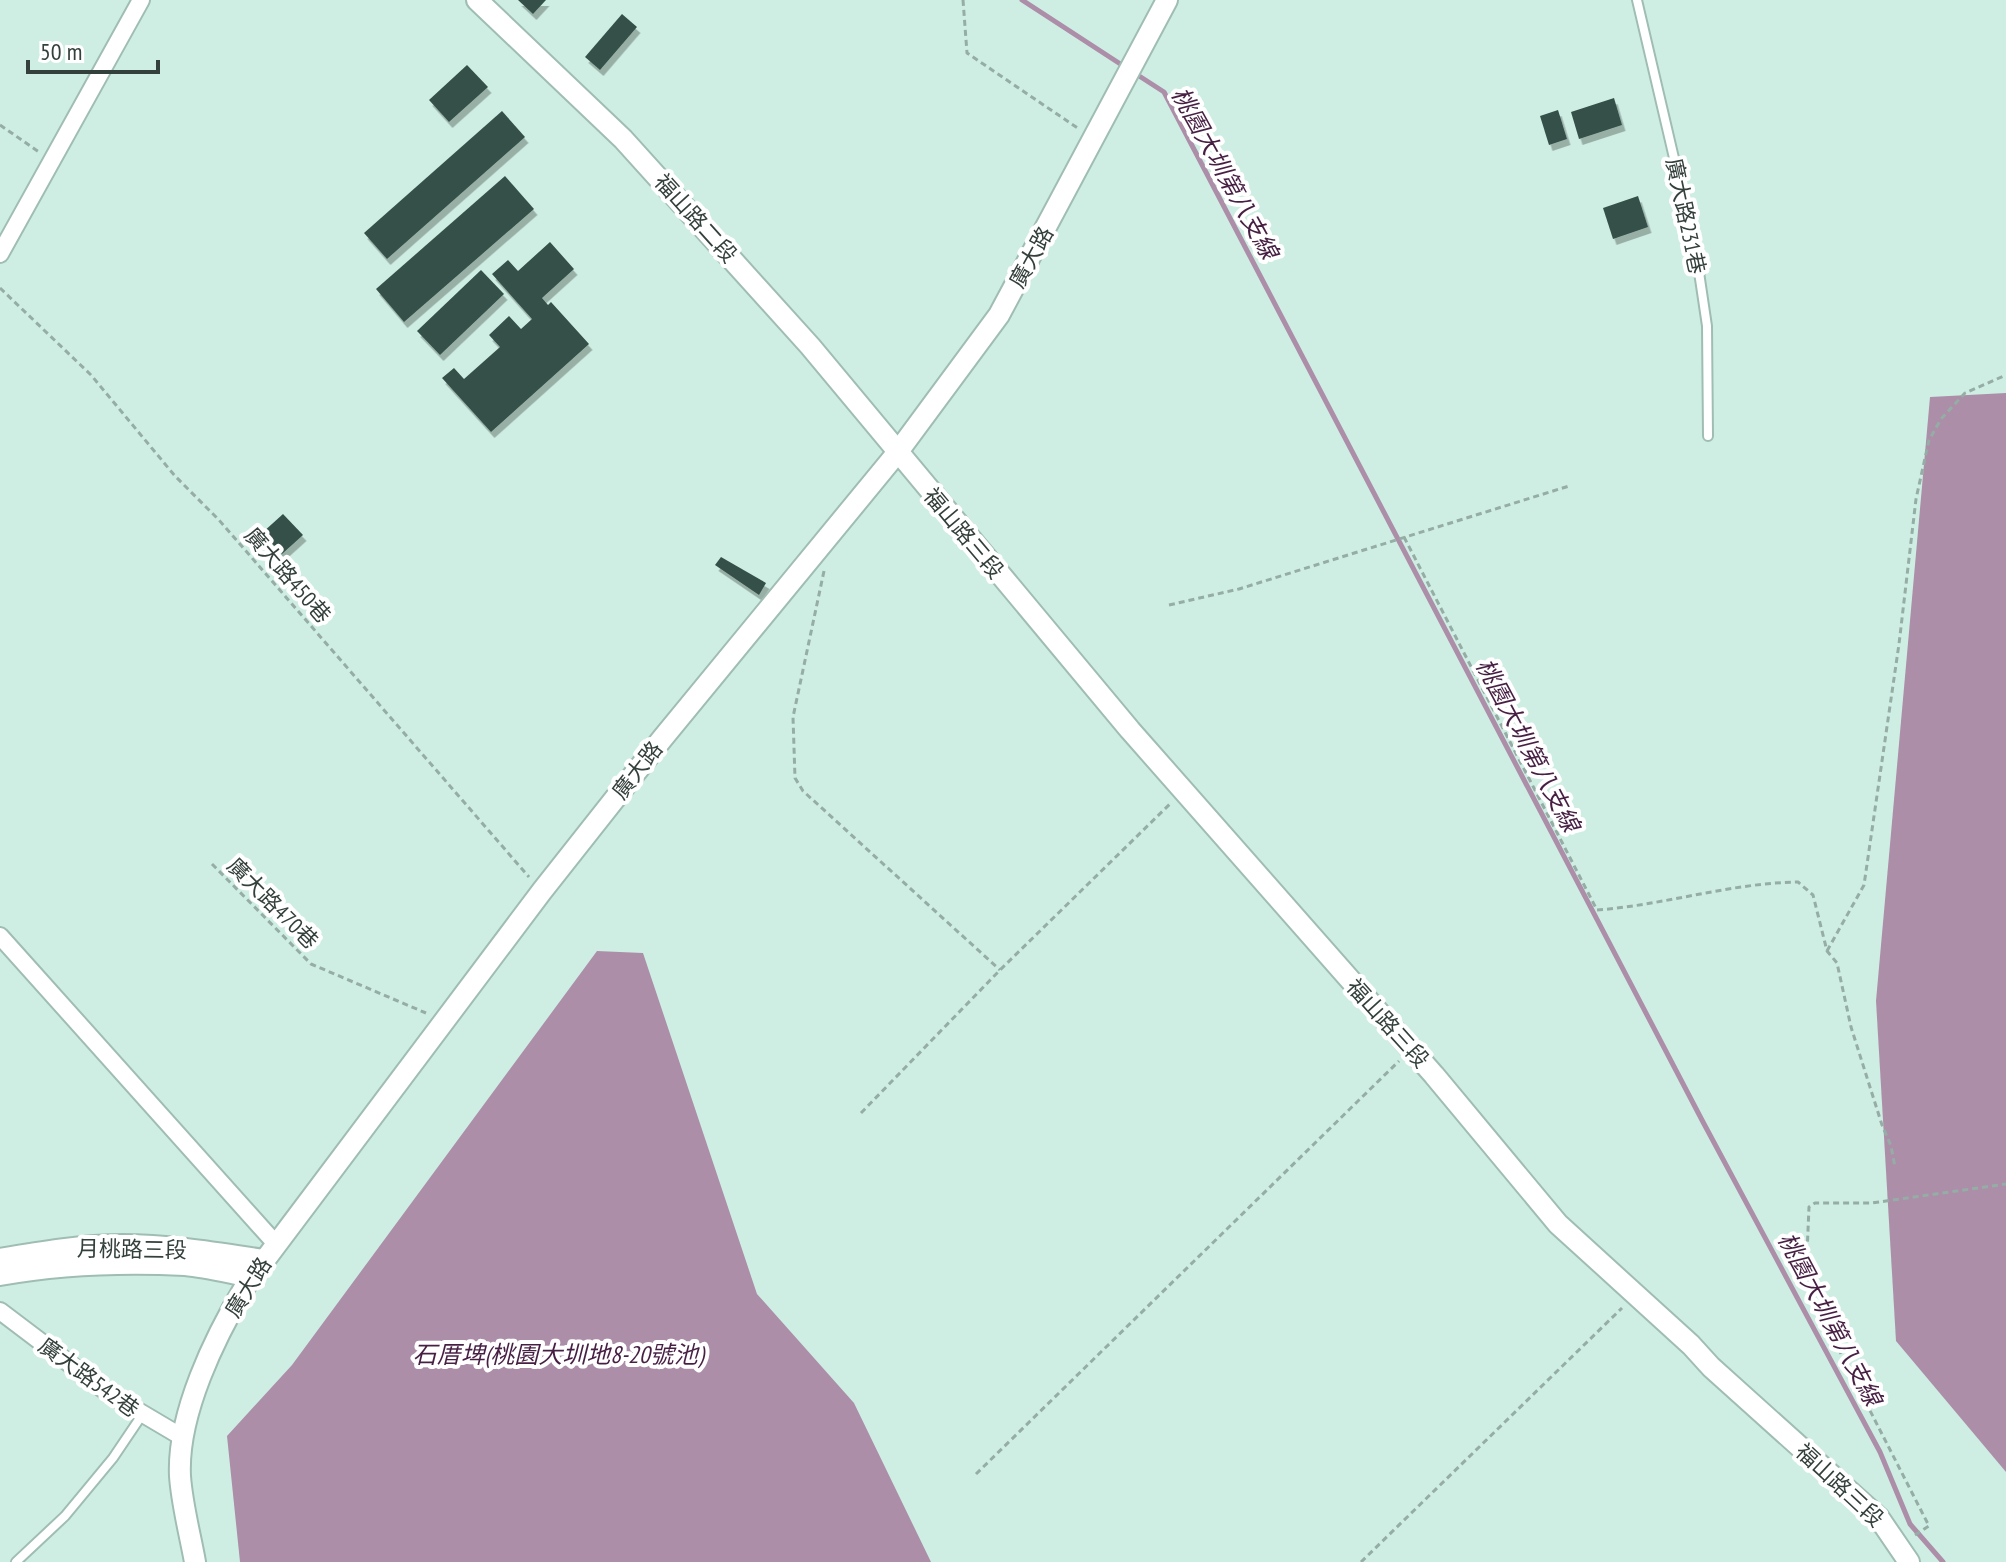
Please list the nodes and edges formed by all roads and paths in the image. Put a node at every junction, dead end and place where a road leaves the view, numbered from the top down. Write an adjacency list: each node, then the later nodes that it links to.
1 (141, 0): 8 (street)
2 (477, 0): 13 (street, 福山路二段)
3 (963, 0): 7 (path)
4 (1167, 0): 7 (street, 廣大路)
5 (1637, 0): 12 (lane, 廣大路231巷)
6 (0, 125): 8 (path)
7 (1092, 138): 13 (street, 廣大路)
8 (52, 160): 9 (street)
9 (0, 254)
10 (0, 288): 20 (path, 廣大路450巷)
11 (2006, 375): 22 (path)
12 (1708, 436)
13 (897, 453): 16 (street, 廣大路); 18 (street, 福山路三段)
14 (1569, 486): 15 (path)
15 (1404, 537): 17 (path); 22 (path)
16 (813, 554): 20 (street, 廣大路); 23 (path)
17 (1169, 605)
18 (1183, 791): 23 (path); 25 (street, 福山路三段)
19 (212, 864): 24 (path, 廣大路470巷)
20 (542, 891): 24 (street, 廣大路)
21 (0, 936): 30 (street)
22 (1827, 951): 27 (path)
23 (1000, 970): 26 (path)
24 (444, 1021): 30 (street, 廣大路)
25 (1410, 1050): 32 (street, 福山路三段); 36 (path)
26 (861, 1113)
27 (1895, 1167)
28 (2006, 1184): 37 (path)
29 (0, 1259): 30 (street, 月桃路三段)
30 (264, 1260): 31 (street, 月桃路三段); 35 (street, 廣大路)
31 (0, 1275)
32 (1636, 1295): 37 (street, 福山路三段); 40 (path)
33 (0, 1311): 34 (street, 廣大路542巷)
34 (142, 1415): 35 (street, 廣大路542巷); 38 (lane)
35 (182, 1437): 39 (street, 廣大路)
36 (976, 1474)
37 (1903, 1554)
38 (16, 1562)
39 (195, 1562)
40 (1361, 1562)

